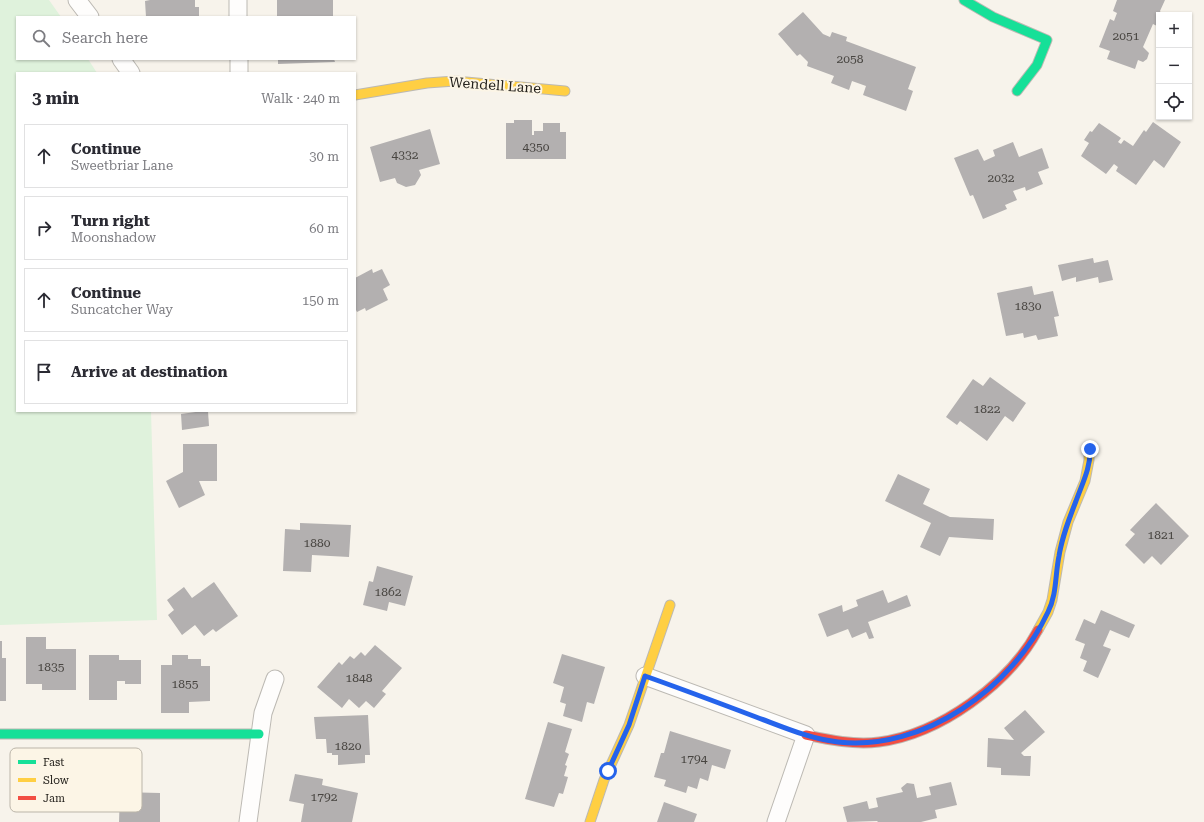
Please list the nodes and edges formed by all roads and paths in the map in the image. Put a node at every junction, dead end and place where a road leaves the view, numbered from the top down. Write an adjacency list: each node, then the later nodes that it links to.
1 (77, 0): 4 (street)
2 (238, 0): 5 (street)
3 (964, 0): 11 (street)
4 (89, 16)
5 (238, 16)
6 (121, 60): 8 (street)
7 (239, 60): 9 (street)
8 (130, 72)
9 (239, 72)
10 (565, 91): 12 (street, Wendell Lane)
11 (1017, 91)
12 (356, 95)
13 (1090, 449): 19 (street)
14 (670, 605): 15 (street)
15 (645, 676): 19 (street); 21 (street)
16 (275, 679): 18 (street)
17 (0, 734): 18 (street)
18 (259, 734): 20 (street)
19 (806, 735): 22 (street)
20 (248, 822)
21 (590, 822)
22 (776, 822)

